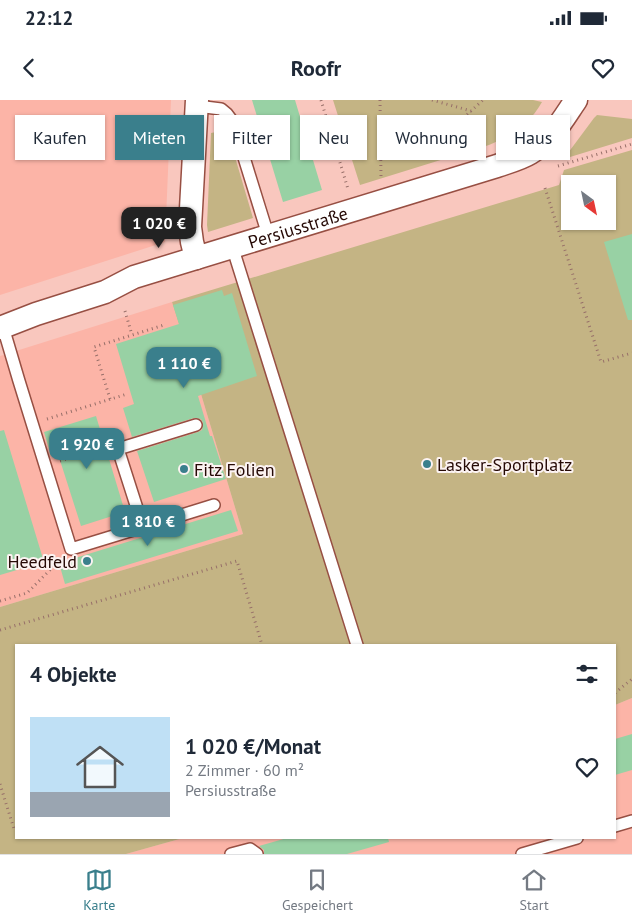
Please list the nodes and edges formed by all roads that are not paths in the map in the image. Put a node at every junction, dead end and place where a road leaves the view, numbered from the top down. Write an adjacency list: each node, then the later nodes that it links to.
1 (576, 100): 3 (street, Persiusstraße)
2 (197, 103): 3 (lane); 5 (street)
3 (268, 235): 4 (street, Persiusstraße)
4 (232, 246): 5 (street, Persiusstraße); 10 (lane)
5 (196, 258): 6 (street, Persiusstraße)
6 (2, 328): 9 (lane)
7 (196, 425): 9 (lane)
8 (214, 505): 9 (lane)
9 (142, 527)
10 (358, 644)
11 (632, 821): 12 (lane)
12 (616, 826)
13 (574, 839): 16 (lane)
14 (253, 852): 15 (lane)
15 (231, 854)
16 (522, 854)

